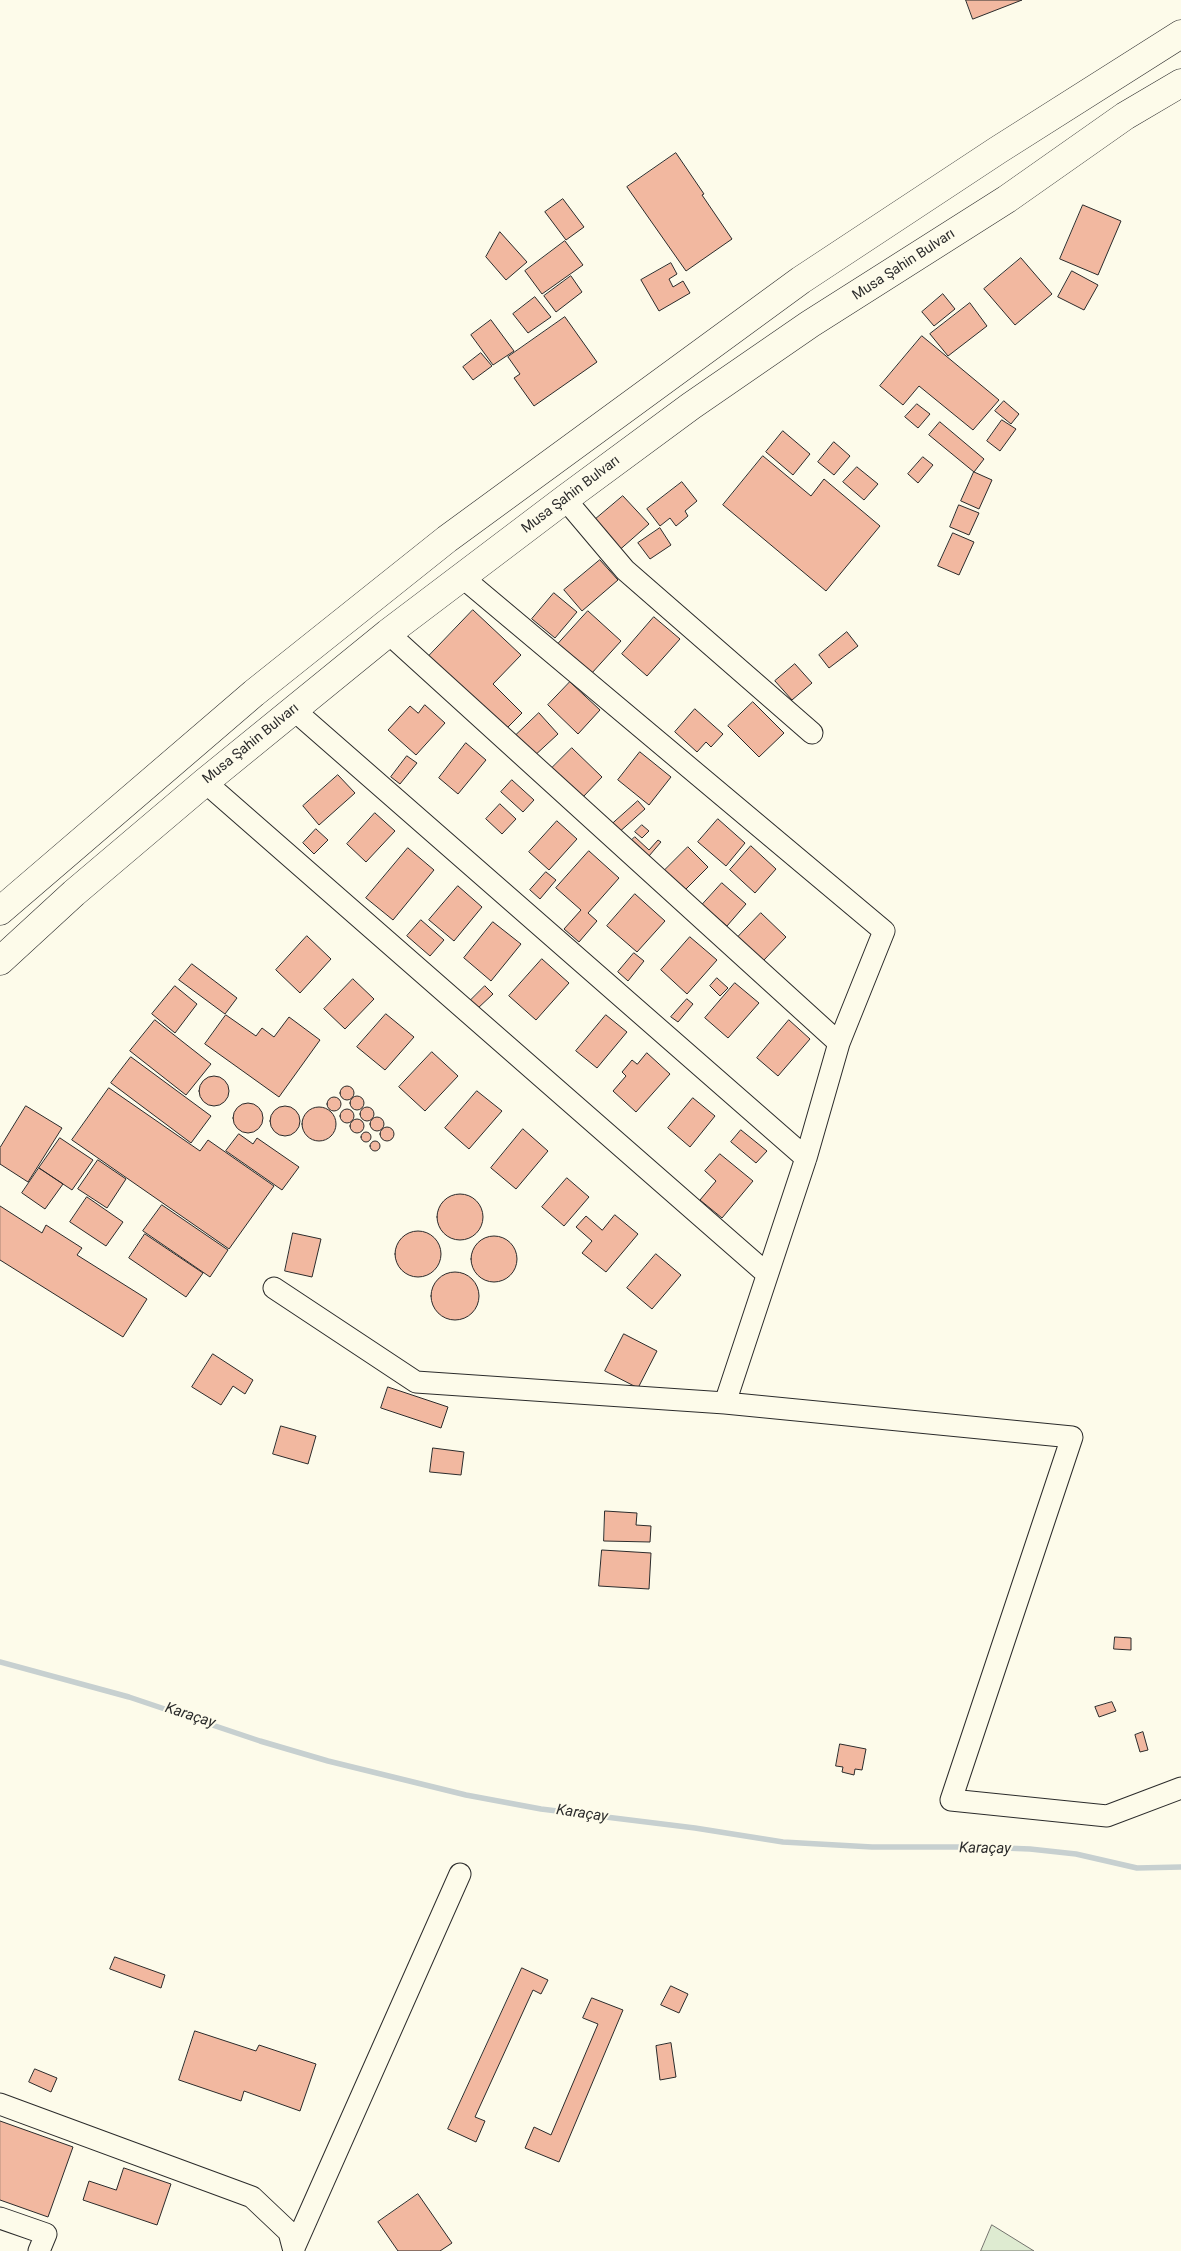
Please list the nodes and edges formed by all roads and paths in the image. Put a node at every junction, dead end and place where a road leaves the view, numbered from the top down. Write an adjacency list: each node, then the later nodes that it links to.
1 (1181, 34): 9 (highway)
2 (1181, 83): 3 (highway, Musa Şahin Bulvarı)
3 (565, 498): 4 (highway, Musa Şahin Bulvarı); 7 (street)
4 (462, 577): 5 (highway, Musa Şahin Bulvarı); 11 (street)
5 (388, 634): 6 (highway, Musa Şahin Bulvarı); 11 (street)
6 (294, 710): 8 (highway, Musa Şahin Bulvarı); 12 (street)
7 (812, 733)
8 (205, 782): 10 (highway, Musa Şahin Bulvarı); 13 (street)
9 (0, 911)
10 (0, 961)
11 (839, 1043): 12 (street)
12 (806, 1158): 13 (street)
13 (766, 1273): 15 (street)
14 (274, 1288): 15 (street)
15 (725, 1403): 16 (street)
16 (1181, 1788)
17 (460, 1874): 20 (street)
18 (0, 2104): 20 (street)
19 (0, 2218): 21 (street)
20 (294, 2250)
21 (39, 2251)

